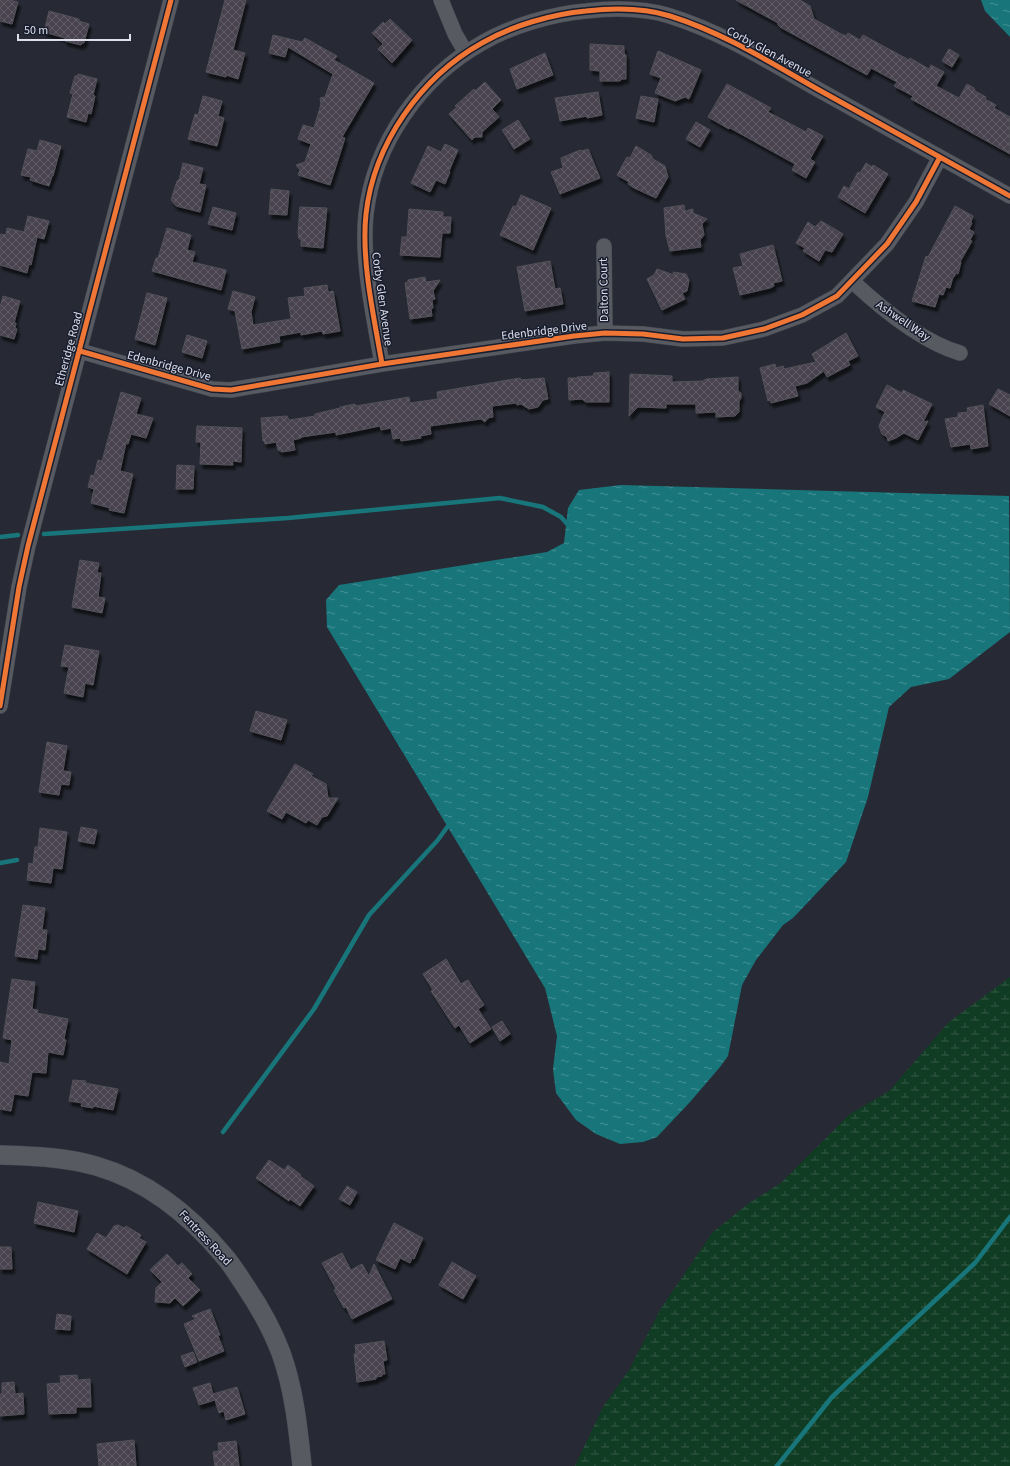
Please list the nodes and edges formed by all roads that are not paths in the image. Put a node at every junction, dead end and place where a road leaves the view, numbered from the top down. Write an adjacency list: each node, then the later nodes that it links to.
1 (171, 0): 9 (street, Etheridge Road)
2 (441, 0): 3 (street)
3 (466, 52): 4 (street, Corby Glen Avenue); 11 (street, Corby Glen Avenue)
4 (940, 157): 5 (street, Corby Glen Avenue); 7 (street, Edenbridge Drive)
5 (1010, 196)
6 (604, 246): 8 (street, Dalton Court)
7 (852, 281): 8 (street, Edenbridge Drive); 10 (street, Ashwell Way)
8 (605, 333): 11 (street, Edenbridge Drive)
9 (80, 351): 11 (street, Edenbridge Drive); 12 (street, Etheridge Road)
10 (960, 353)
11 (382, 364)
12 (0, 706)
13 (0, 1155): 14 (street, Fentress Road)
14 (302, 1466)

